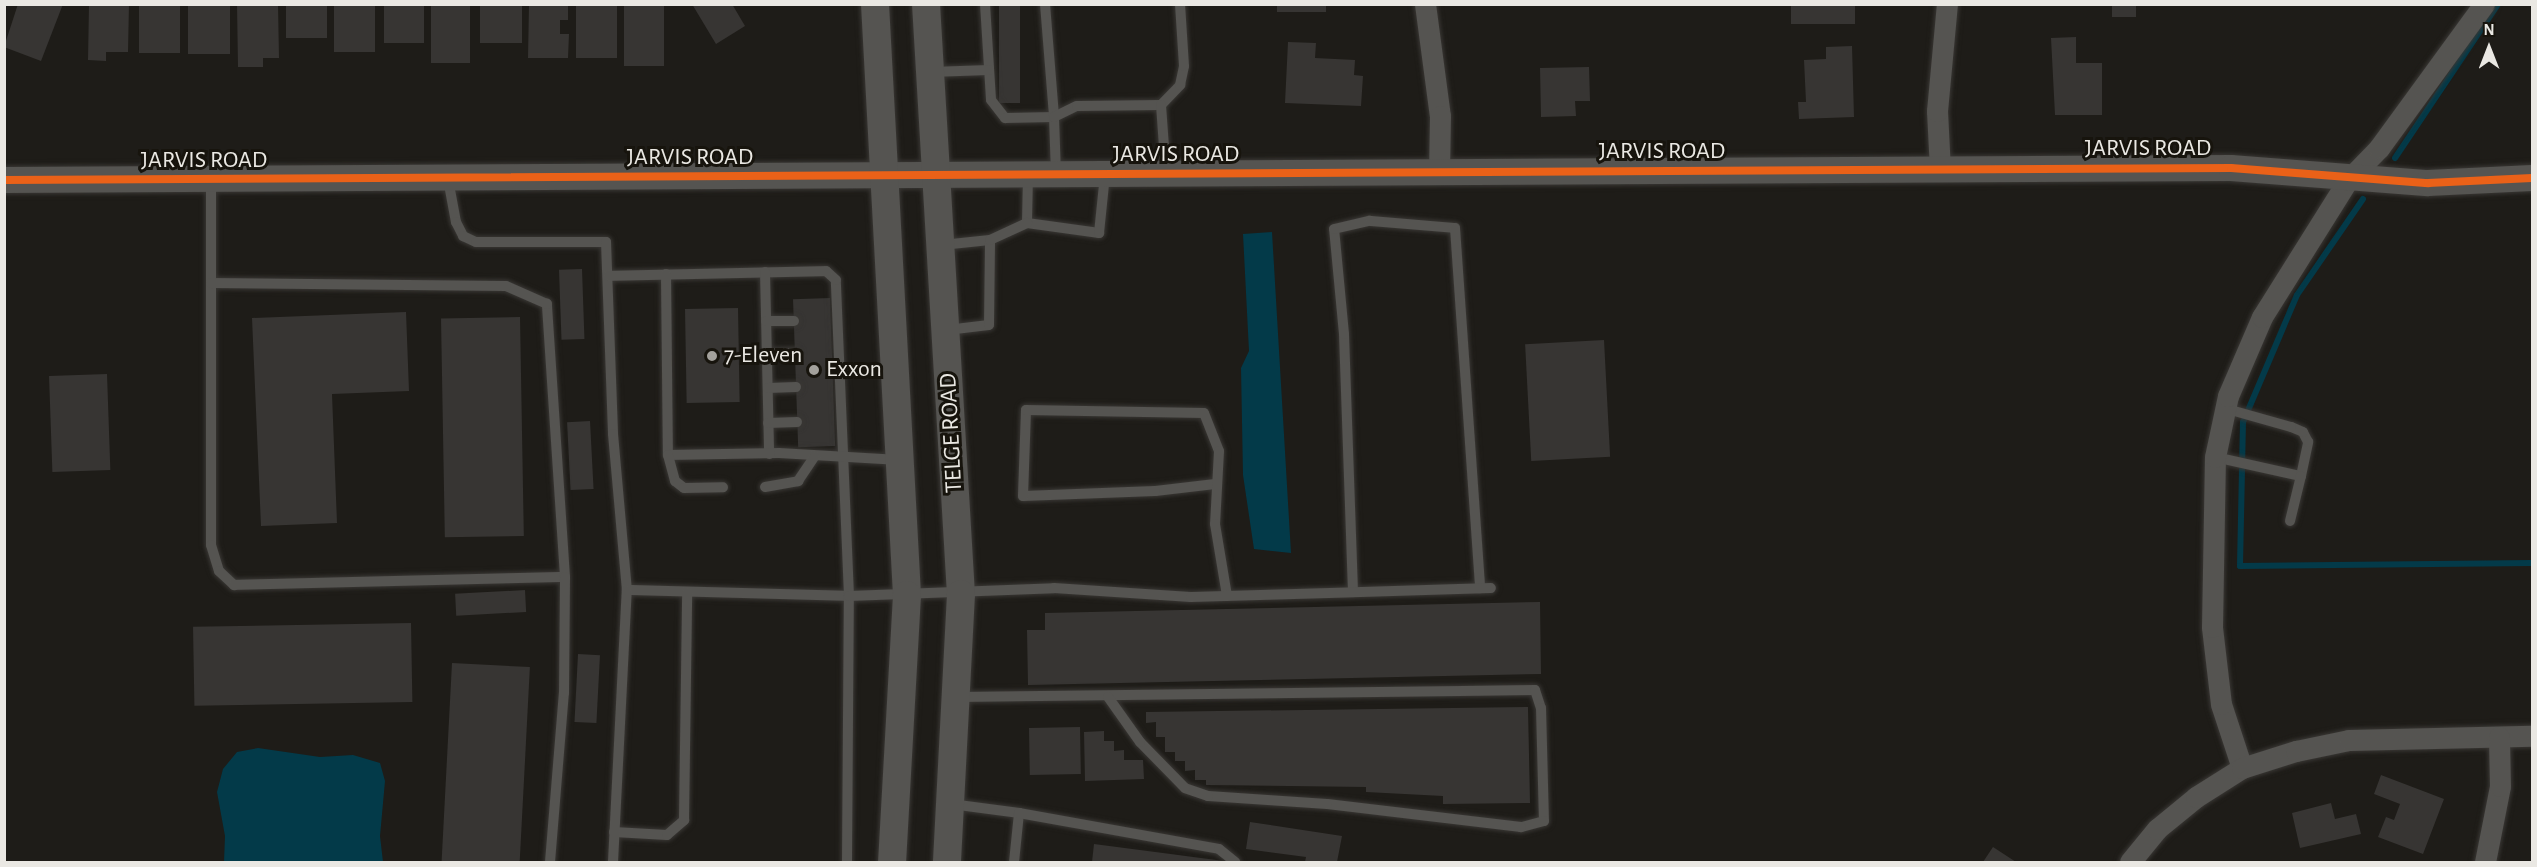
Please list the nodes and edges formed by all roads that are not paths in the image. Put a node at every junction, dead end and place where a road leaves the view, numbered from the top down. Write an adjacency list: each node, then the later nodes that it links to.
1 (875, 4): 19 (main road)
2 (926, 4): 10 (main road, TELGE ROAD)
3 (985, 4): 9 (lane)
4 (1045, 4): 12 (lane)
5 (1180, 4): 11 (lane)
6 (1425, 4): 14 (street)
7 (1947, 4): 13 (street)
8 (2484, 4): 25 (street)
9 (989, 70): 10 (lane); 12 (lane)
10 (930, 72): 20 (main road, TELGE ROAD)
11 (1161, 105): 12 (lane); 15 (lane)
12 (1054, 117): 17 (lane)
13 (1940, 170): 14 (street, JARVIS ROAD); 25 (street, JARVIS ROAD)
14 (1439, 172): 15 (street, JARVIS ROAD)
15 (1166, 174): 18 (street, JARVIS ROAD)
16 (1028, 175): 17 (street, JARVIS ROAD); 20 (street, JARVIS ROAD); 26 (lane)
17 (1056, 175): 18 (street, JARVIS ROAD)
18 (1105, 175): 26 (lane)
19 (886, 176): 20 (street, JARVIS ROAD); 22 (street, JARVIS ROAD); 48 (main road)
20 (936, 176): 28 (main road, TELGE ROAD)
21 (2532, 178): 25 (street, JARVIS ROAD)
22 (448, 179): 24 (street, JARVIS ROAD); 31 (lane)
23 (4, 180): 24 (street, JARVIS ROAD)
24 (211, 180): 32 (lane)
25 (2348, 180): 40 (street)
26 (1026, 223): 27 (lane)
27 (990, 240): 28 (lane); 35 (lane)
28 (940, 245): 35 (main road, TELGE ROAD)
29 (765, 272): 30 (lane); 33 (lane); 47 (lane)
30 (666, 274): 31 (lane); 44 (lane)
31 (608, 276): 57 (lane)
32 (211, 283): 54 (lane); 54 (lane)
33 (766, 321): 34 (lane); 37 (lane)
34 (794, 321)
35 (946, 330): 60 (main road, TELGE ROAD)
36 (795, 353): 37 (lane)
37 (767, 354): 39 (lane)
38 (796, 387): 39 (lane)
39 (768, 388): 42 (lane)
40 (2224, 408): 46 (street); 49 (lane)
41 (797, 422): 42 (lane)
42 (768, 423): 43 (lane)
43 (769, 454): 44 (lane); 45 (lane)
44 (668, 455): 51 (lane)
45 (814, 457): 47 (lane); 52 (lane)
46 (2215, 457): 49 (lane); 68 (street)
47 (842, 459): 48 (lane); 62 (lane)
48 (902, 460): 61 (main road)
49 (2301, 476): 53 (lane)
50 (1215, 484): 50 (lane); 63 (lane)
51 (723, 487)
52 (765, 487)
53 (2290, 521)
54 (565, 577): 72 (lane)
55 (1479, 588): 56 (lane); 59 (lane); 59 (lane)
56 (1491, 588)
57 (627, 590): 58 (lane); 71 (lane)
58 (687, 592): 62 (lane); 71 (lane)
59 (1353, 592): 63 (lane)
60 (961, 594): 61 (lane); 63 (lane); 64 (main road, TELGE ROAD)
61 (907, 595): 62 (lane); 75 (main road)
62 (849, 596): 74 (lane)
63 (1227, 596)
64 (956, 697): 65 (lane); 69 (main road, TELGE ROAD)
65 (1108, 697): 65 (lane)
66 (2532, 736): 67 (street)
67 (2499, 737): 68 (street); 80 (street)
68 (2242, 768): 79 (street)
69 (950, 804): 70 (lane); 76 (main road, TELGE ROAD)
70 (1019, 813): 77 (lane); 78 (lane)
71 (614, 832): 73 (lane)
72 (550, 862)
73 (613, 862)
74 (847, 862)
75 (892, 862)
76 (947, 862)
77 (1014, 862)
78 (1236, 862)
79 (2130, 862)
80 (2485, 862)

